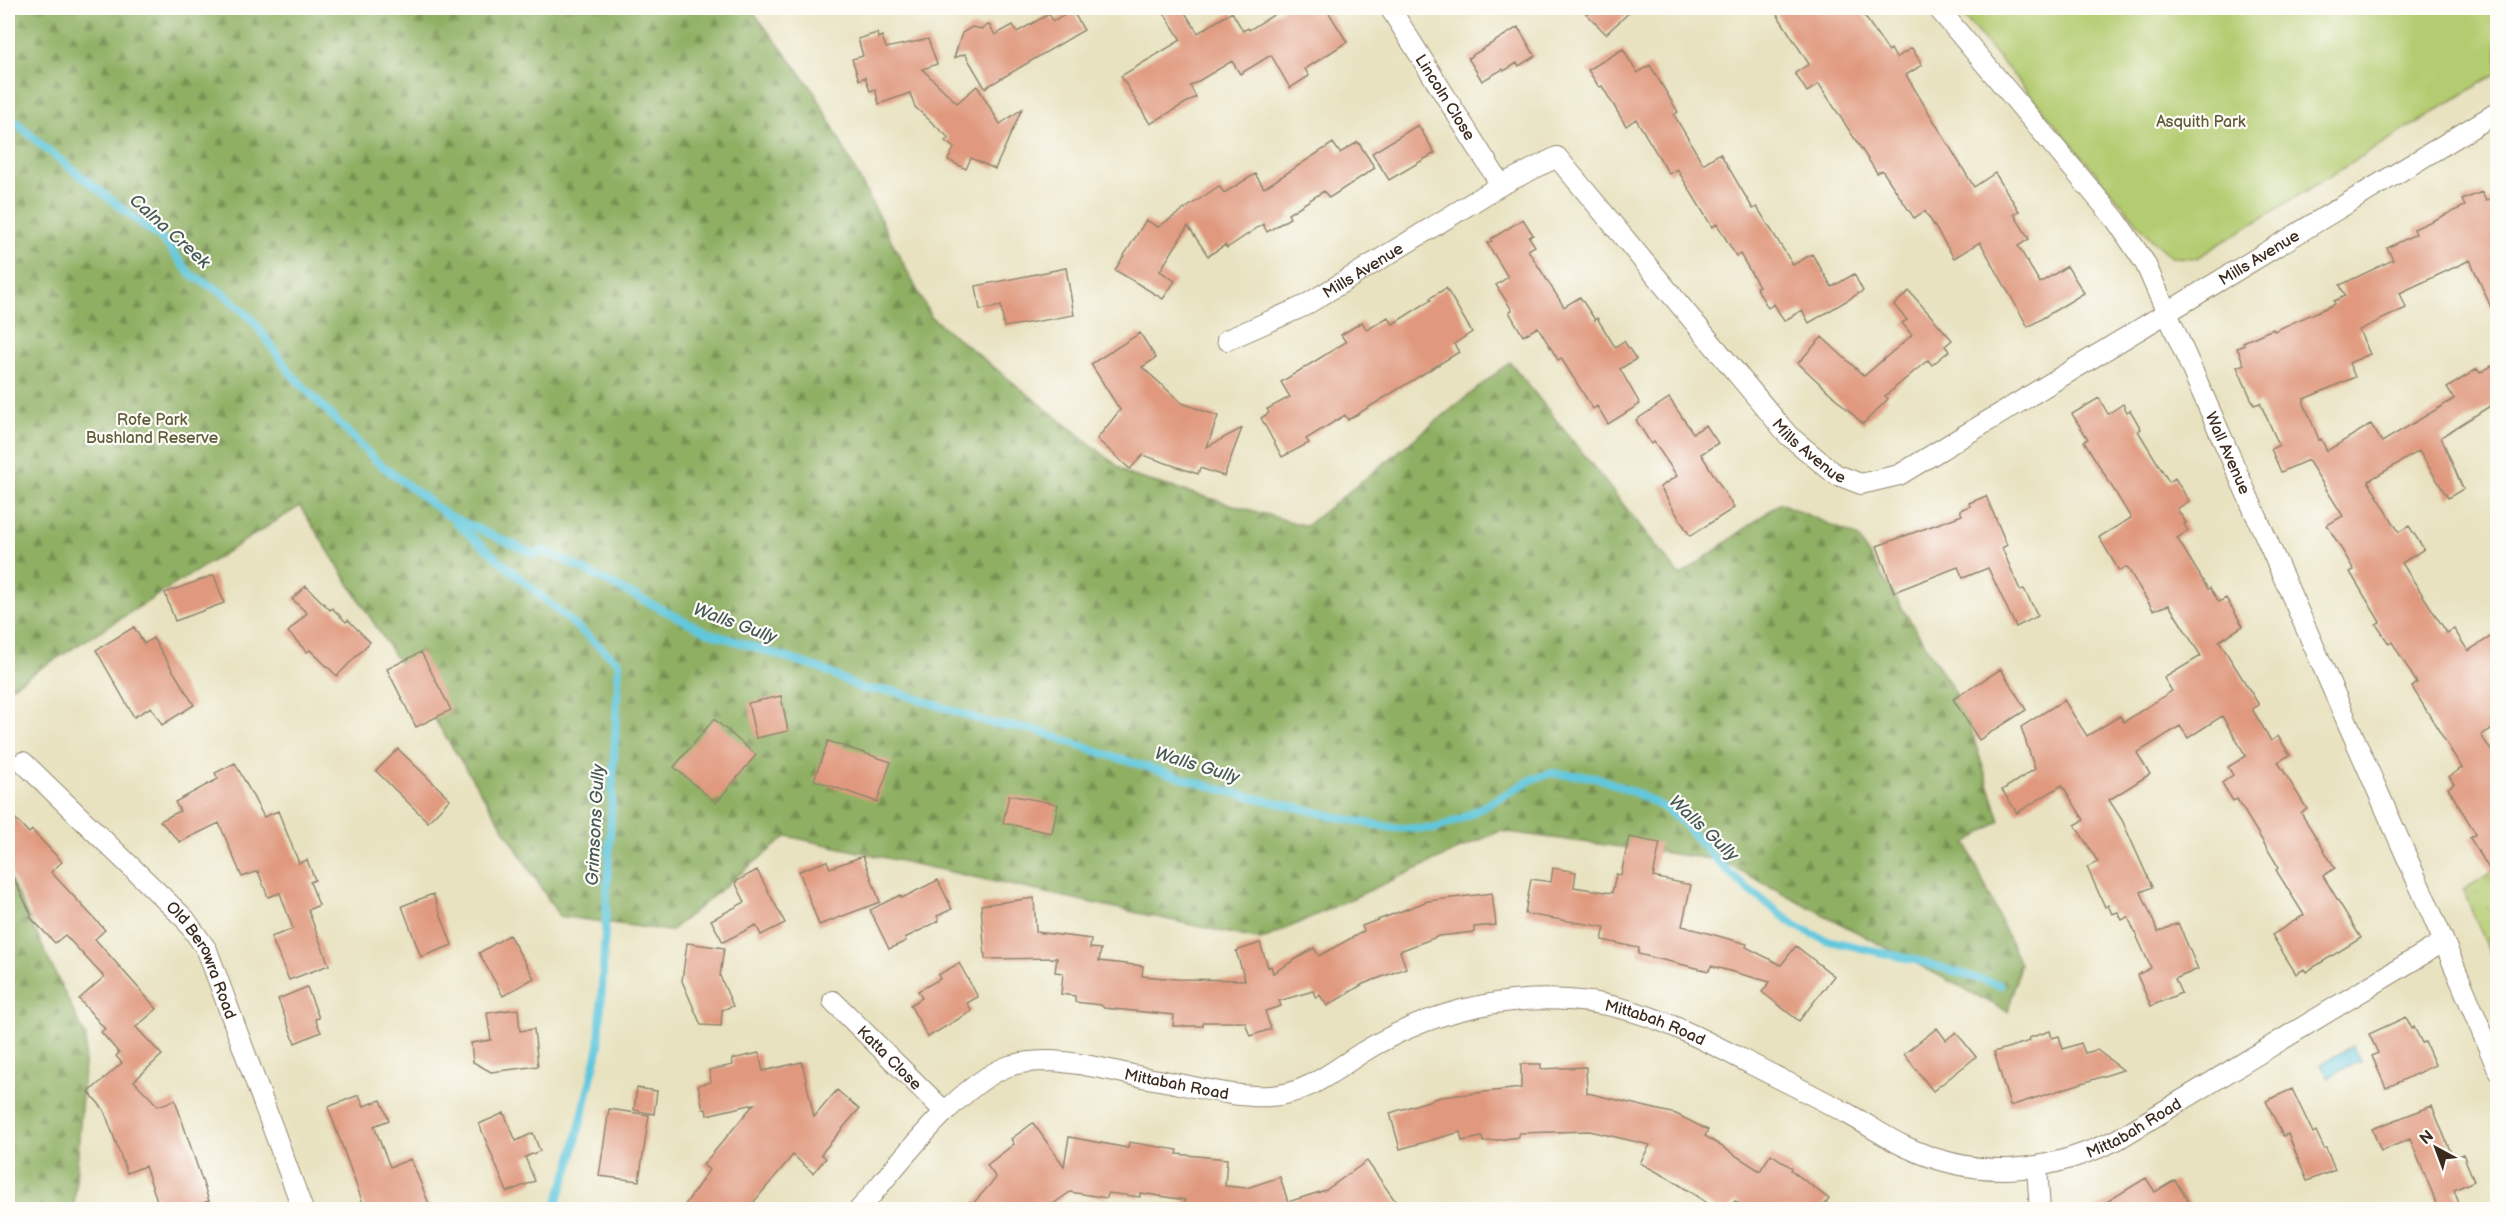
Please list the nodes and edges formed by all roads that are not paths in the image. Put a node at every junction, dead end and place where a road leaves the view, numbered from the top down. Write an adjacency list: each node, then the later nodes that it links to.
1 (1390, 8): 4 (street, Lincoln Close)
2 (1938, 8): 5 (street, Wall Avenue)
3 (2498, 112): 5 (street, Mills Avenue)
4 (1501, 185): 5 (street, Mills Avenue); 6 (street, Mills Avenue)
5 (2168, 312): 8 (street, Wall Avenue)
6 (1227, 340)
7 (23, 762): 13 (street, Old Berowra Road)
8 (2443, 942): 10 (street, Wall Avenue); 12 (street, Mittabah Road)
9 (833, 1001): 11 (street, Katta Close)
10 (2498, 1070)
11 (945, 1112): 12 (street, Mittabah Road); 14 (street, Mittabah Road)
12 (2037, 1168): 15 (street)
13 (303, 1209)
14 (859, 1209)
15 (2040, 1209)

